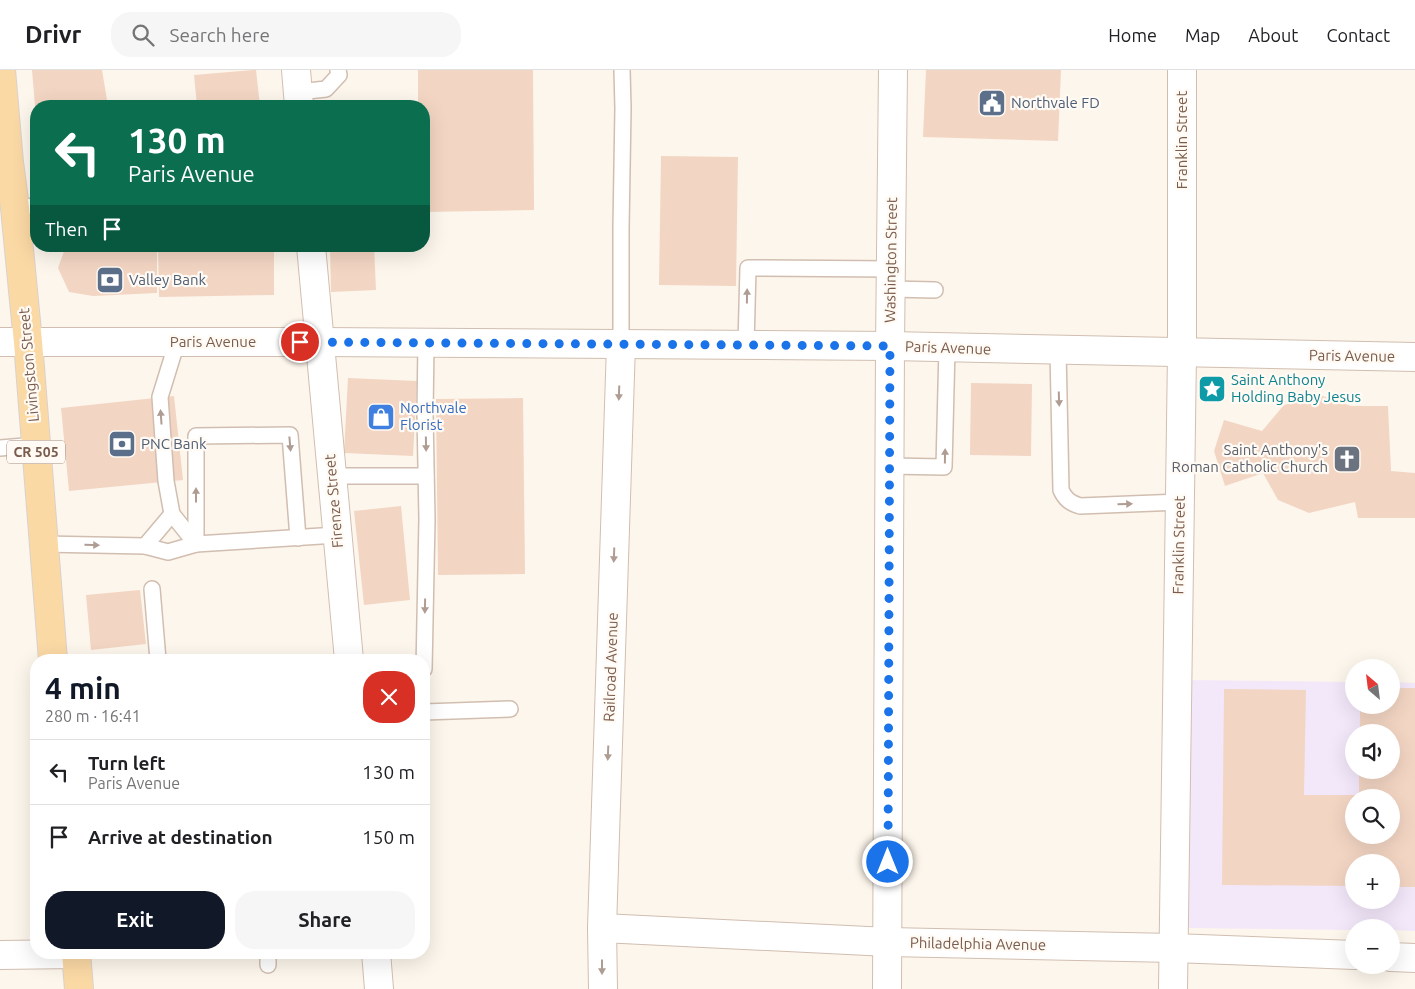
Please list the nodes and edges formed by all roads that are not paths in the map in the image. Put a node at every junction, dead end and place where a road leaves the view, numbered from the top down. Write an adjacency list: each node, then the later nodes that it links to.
1 (1, 70): 7 (main road, Livingston Street / CR 505)
2 (338, 70): 6 (lane)
3 (622, 70): 16 (lane)
4 (893, 70): 9 (street, Washington Street)
5 (1182, 70): 21 (street, Franklin Street)
6 (297, 89)
7 (26, 207): 12 (main road, Livingston Street / CR 505)
8 (312, 252): 14 (street, Firenze Street)
9 (891, 279): 10 (lane); 17 (lane, one-way to 9); 18 (street, Washington Street)
10 (935, 290)
11 (0, 342): 12 (street, Paris Avenue)
12 (28, 342): 13 (street, Paris Avenue); 23 (main road, Livingston Street / CR 505)
13 (177, 342): 14 (street, Paris Avenue); 29 (lane, one-way to 13)
14 (319, 342): 15 (street, Paris Avenue); 26 (street, Firenze Street)
15 (426, 343): 16 (street, Paris Avenue); 27 (lane, one-way to 27)
16 (621, 344): 17 (street, Paris Avenue); 42 (street, Railroad Avenue, one-way to 42)
17 (746, 345): 18 (street, Paris Avenue)
18 (890, 346): 19 (street, Paris Avenue); 25 (street, Washington Street)
19 (947, 348): 20 (street, Paris Avenue); 25 (lane, one-way to 19)
20 (1058, 350): 21 (street, Paris Avenue); 28 (lane, one-way to 28)
21 (1182, 353): 22 (street, Paris Avenue); 28 (street, Franklin Street)
22 (1415, 358)
23 (36, 445): 24 (lane); 32 (main road, Livingston Street / CR 505)
24 (0, 448)
25 (890, 466): 43 (street, Washington Street)
26 (332, 476): 27 (lane); 30 (street, Firenze Street)
27 (426, 476): 39 (lane, one-way to 39)
28 (1180, 502): 44 (street, Franklin Street)
29 (172, 514): 33 (lane); 34 (lane)
30 (337, 536): 31 (lane); 38 (street, Firenze Street)
31 (298, 538): 33 (lane); 33 (lane, one-way to 31)
32 (44, 544): 34 (lane, one-way to 34); 36 (main road, Livingston Street / CR 505)
33 (196, 544): 34 (lane)
34 (145, 546)
35 (152, 589): 37 (lane)
36 (53, 654)
37 (157, 654)
38 (348, 654)
39 (424, 654)
40 (510, 709): 41 (lane)
41 (430, 712)
42 (602, 928): 43 (street, Philadelphia Avenue); 54 (street, Railroad Avenue, one-way to 54)
43 (888, 942): 44 (street, Philadelphia Avenue); 55 (street, Washington Street)
44 (1174, 948): 47 (street, Philadelphia Avenue); 56 (street, Franklin Street)
45 (30, 954): 46 (street)
46 (0, 955)
47 (1345, 955)
48 (1400, 957): 49 (street)
49 (1415, 958)
50 (77, 959): 52 (main road)
51 (377, 959): 53 (street)
52 (80, 989)
53 (379, 989)
54 (602, 989)
55 (887, 989)
56 (1173, 989)

